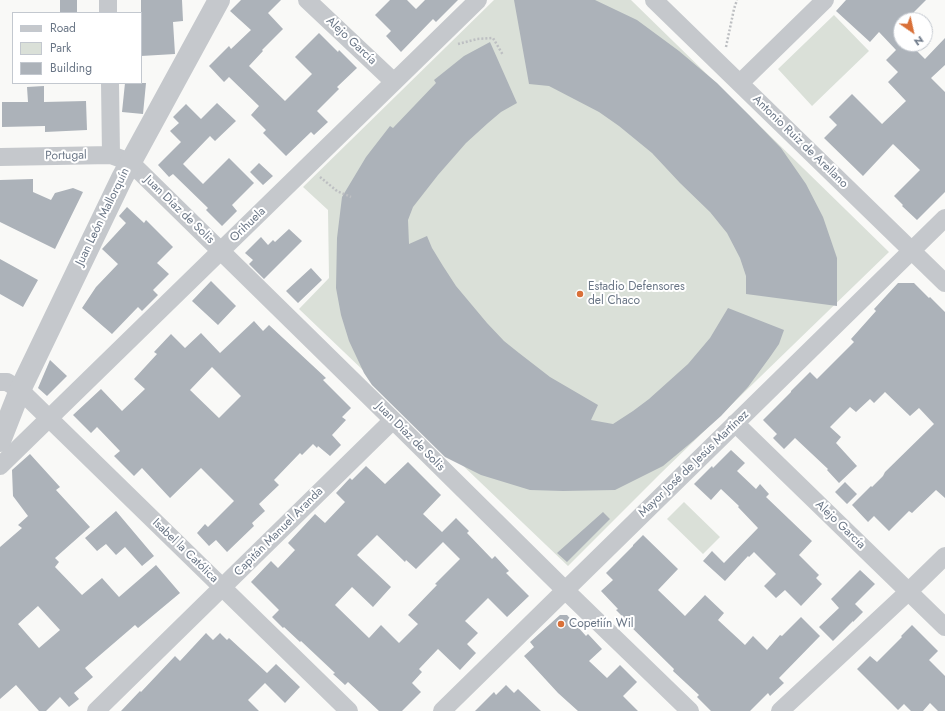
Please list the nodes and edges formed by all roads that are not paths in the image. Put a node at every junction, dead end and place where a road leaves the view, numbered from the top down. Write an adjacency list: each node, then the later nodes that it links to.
1 (108, 0): 7 (street)
2 (219, 0): 12 (street, Juan León Mallorquín)
3 (307, 0): 8 (street, Alejo García)
4 (478, 0): 8 (street, Orihuela)
5 (654, 0): 9 (street, Antonio Ruiz de Arellano)
6 (825, 0): 9 (street)
7 (108, 12)
8 (394, 82): 15 (street, Orihuela)
9 (740, 83): 14 (street, Antonio Ruiz de Arellano)
10 (110, 84): 12 (street)
11 (0, 156): 12 (street, Portugal)
12 (120, 159): 15 (street, Juan Díaz de Solis); 18 (street, Juan León Mallorquín)
13 (945, 218): 14 (street, Mayor José de Jesús Martínez)
14 (912, 250): 16 (street, Antonio Ruiz de Arellano); 21 (street, Mayor José de Jesús Martínez)
15 (221, 251): 19 (street, Orihuela); 20 (street, Juan Díaz de Solis)
16 (945, 283)
17 (0, 382): 18 (street, Isabel la Católica)
18 (20, 390): 19 (street, Isabel la Católica); 22 (street, Juan León Mallorquín)
19 (50, 418): 23 (street, Orihuela); 25 (street, Isabel la Católica)
20 (393, 420): 25 (street, Capitán Manuel Aranda); 26 (street, Juan Díaz de Solis)
21 (735, 423): 26 (street, Mayor José de Jesús Martínez); 27 (street, Alejo García)
22 (0, 441)
23 (0, 466)
24 (945, 556): 27 (street)
25 (222, 587): 29 (street, Capitán Manuel Aranda); 30 (street, Isabel la Católica)
26 (565, 590): 31 (street, Mayor José de Jesús Martínez); 32 (street, Juan Díaz de Solis)
27 (908, 592): 28 (street, Alejo García); 33 (street)
28 (945, 626)
29 (96, 711)
30 (350, 711)
31 (442, 711)
32 (690, 711)
33 (780, 711)

